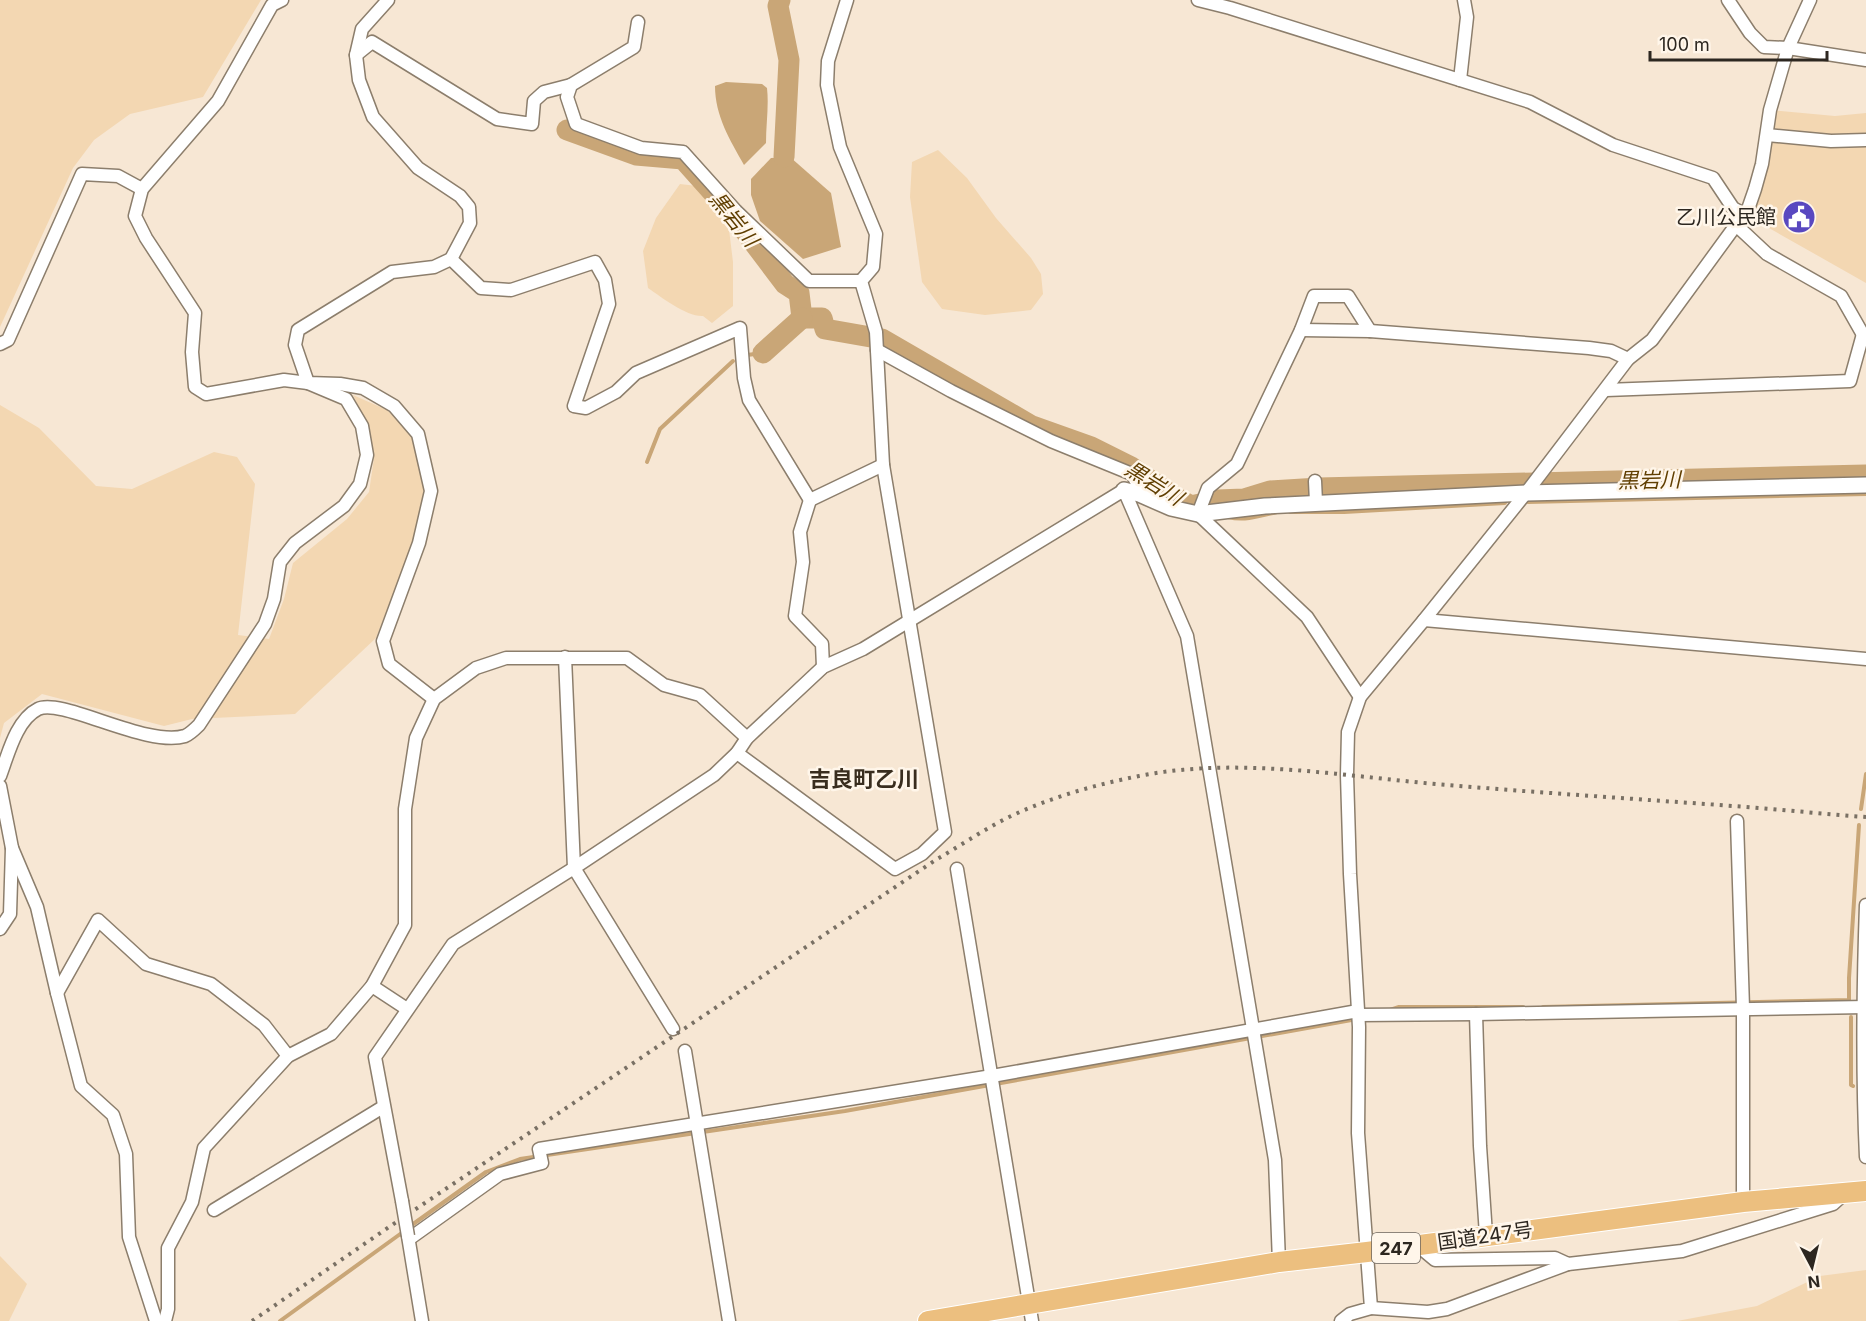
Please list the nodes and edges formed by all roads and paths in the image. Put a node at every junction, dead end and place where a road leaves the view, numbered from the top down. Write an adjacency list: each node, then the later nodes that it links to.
1 (282, 0): 17 (street)
2 (388, 0): 11 (street)
3 (847, 0): 21 (street)
4 (1198, 0): 8 (street)
5 (1464, 0): 13 (street)
6 (1728, 0): 10 (street)
7 (1810, 0): 10 (street)
8 (1230, 4): 13 (street)
9 (638, 22): 14 (street)
10 (1788, 48): 12 (street); 15 (street)
11 (356, 56): 14 (street); 20 (street)
12 (1866, 60)
13 (1460, 80): 18 (street)
14 (571, 85): 21 (street)
15 (1767, 135): 16 (street); 18 (street)
16 (1866, 140)
17 (142, 189): 25 (street); 28 (street)
18 (1746, 215): 19 (street)
19 (1736, 225): 24 (street); 27 (street)
20 (452, 258): 28 (street); 35 (street)
21 (861, 281): 26 (street)
22 (1301, 330): 23 (street); 23 (street); 37 (street)
23 (1370, 331): 27 (street)
24 (1864, 337): 29 (street)
25 (0, 344)
26 (877, 350): 30 (street); 33 (street)
27 (1628, 359): 29 (street)
28 (308, 383): 44 (street); 47 (street)
29 (1606, 390): 34 (street)
30 (883, 465): 35 (street); 39 (street)
31 (1315, 482): 36 (street)
32 (1866, 485): 34 (street)
33 (1132, 492): 37 (street); 39 (street); 63 (street)
34 (1526, 492): 36 (street); 38 (street)
35 (810, 500): 42 (street)
36 (1316, 502): 37 (street)
37 (1198, 513): 43 (street)
38 (1424, 620): 41 (street); 43 (street)
39 (909, 621): 42 (street); 46 (street)
40 (565, 657): 44 (street); 45 (street); 51 (street)
41 (1866, 659)
42 (823, 667): 45 (street)
43 (1360, 697): 61 (street)
44 (434, 699): 55 (street)
45 (747, 738): 46 (street)
46 (737, 753): 51 (street)
47 (0, 776)
48 (0, 786): 50 (street)
49 (1737, 821): 59 (street)
50 (12, 848): 54 (street); 56 (street)
51 (574, 867): 58 (street); 62 (street)
52 (957, 869): 66 (street)
53 (1866, 905): 57 (street)
54 (0, 928)
55 (372, 986): 58 (street); 65 (street)
56 (57, 993): 65 (street); 82 (street)
57 (1864, 1007): 59 (street); 69 (street)
58 (407, 1009): 67 (street)
59 (1743, 1009): 60 (street); 72 (street)
60 (1476, 1014): 61 (street); 74 (street)
61 (1358, 1017): 63 (street); 77 (street)
62 (673, 1029)
63 (1253, 1030): 66 (street); 78 (street)
64 (685, 1052): 68 (street)
65 (288, 1056): 83 (street)
66 (992, 1076): 68 (street); 81 (street)
67 (383, 1107): 73 (street); 75 (street, bridge)
68 (697, 1124): 75 (street); 85 (street)
69 (1866, 1157)
70 (1866, 1191): 71 (highway, 国道247号 / 247)
71 (1844, 1193): 72 (highway, 国道247号 / 247); 79 (street)
72 (1743, 1202): 74 (highway, 国道247号 / 247)
73 (214, 1210)
74 (1486, 1235): 76 (highway, 国道247号 / 247)
75 (409, 1237): 84 (street)
76 (1417, 1245): 77 (highway, 国道247号 / 247); 79 (street)
77 (1367, 1252): 78 (highway, 国道247号 / 247); 80 (street)
78 (1279, 1262): 81 (highway, 国道247号 / 247)
79 (1568, 1264): 80 (street)
80 (1371, 1308): 87 (street)
81 (1031, 1313): 86 (highway, 国道247号 / 247)
82 (156, 1321)
83 (165, 1321)
84 (422, 1321)
85 (729, 1321)
86 (928, 1321)
87 (1341, 1321)

